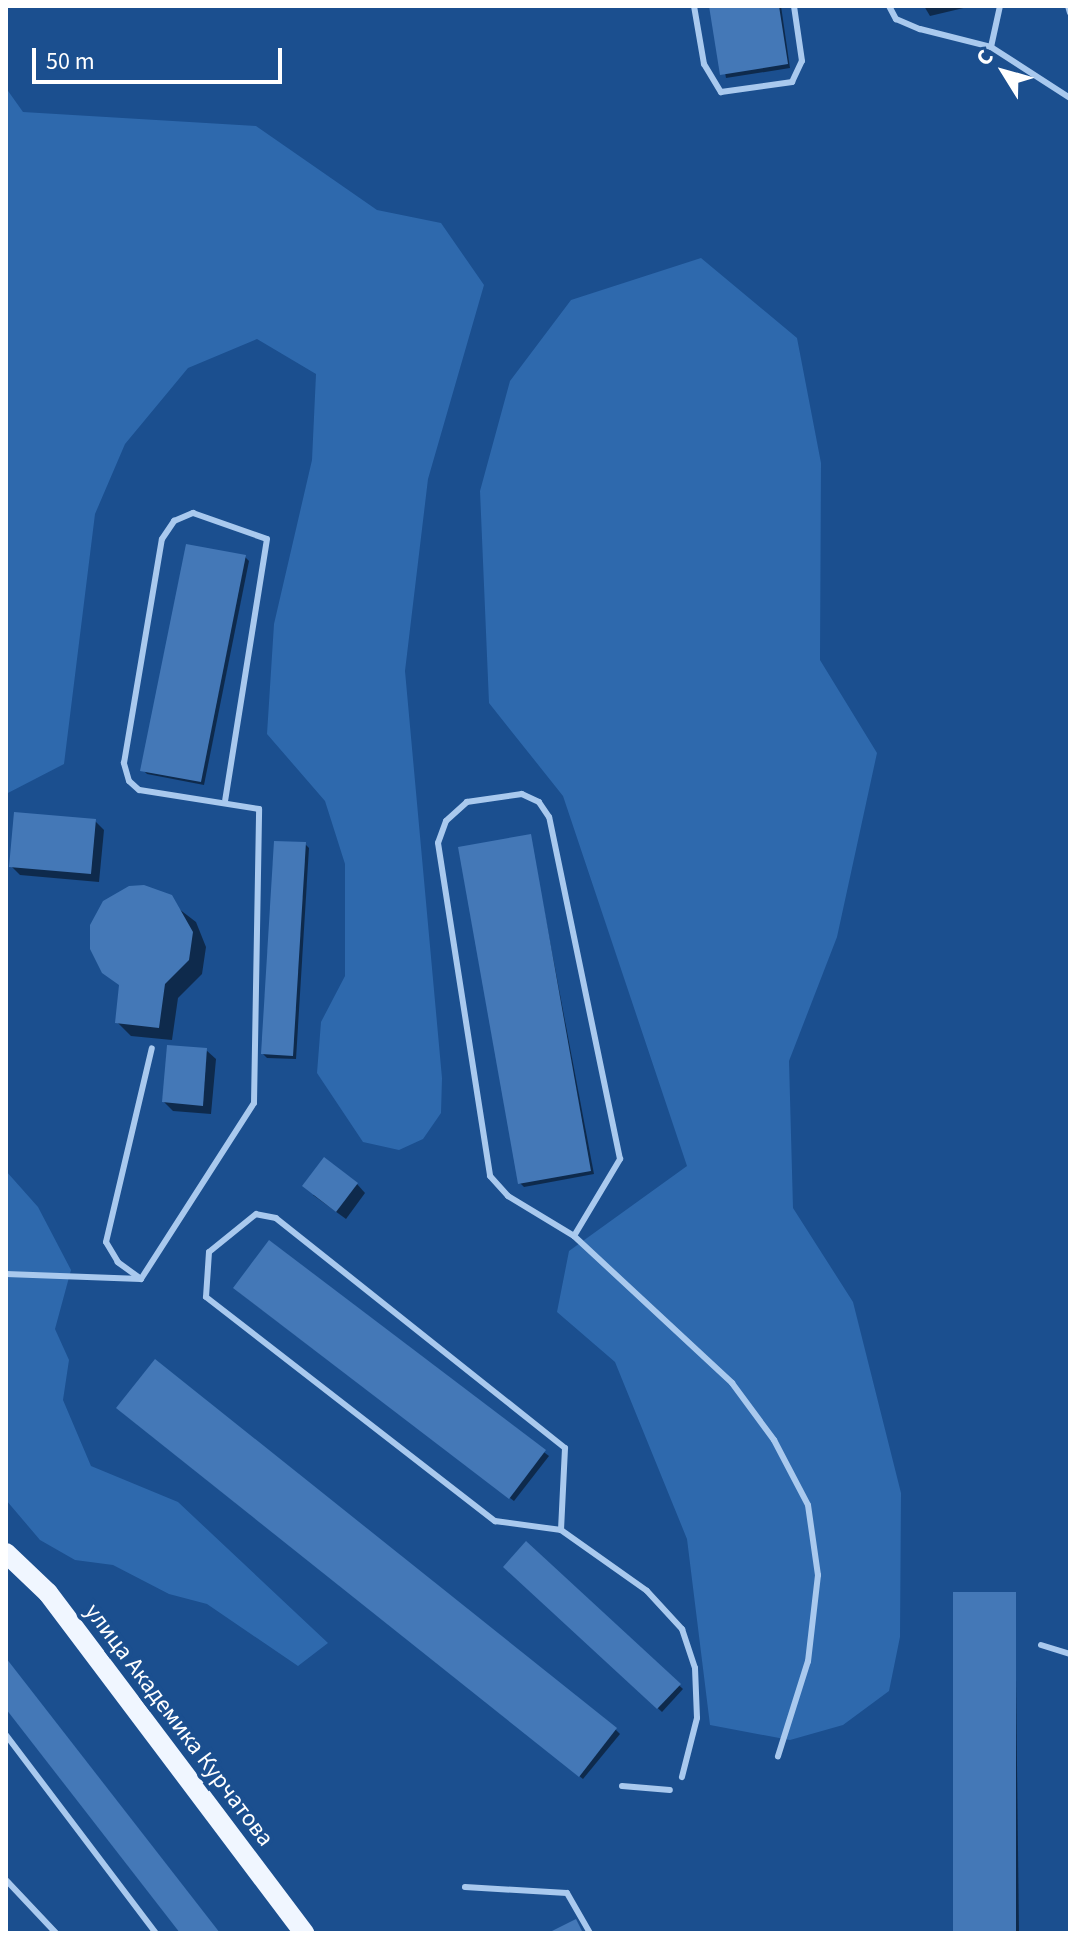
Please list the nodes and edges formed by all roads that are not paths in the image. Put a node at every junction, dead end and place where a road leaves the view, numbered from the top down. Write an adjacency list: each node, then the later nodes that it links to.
1 (694, 6): 2 (lane)
2 (794, 6)
3 (889, 6): 7 (lane)
4 (1000, 6): 7 (lane)
5 (1068, 6): 6 (lane)
6 (1070, 13)
7 (991, 47): 8 (lane)
8 (1070, 98)
9 (225, 800): 9 (lane); 13 (lane)
10 (152, 1048): 13 (lane)
11 (574, 1236): 11 (lane); 19 (lane)
12 (6, 1274): 13 (lane)
13 (141, 1279)
14 (561, 1530): 14 (lane); 20 (lane)
15 (6, 1553): 27 (main road, улица Академика Курчатова)
16 (1041, 1645): 17 (lane)
17 (1070, 1654)
18 (6, 1735): 26 (lane)
19 (778, 1756)
20 (682, 1777)
21 (622, 1786): 22 (lane)
22 (670, 1790)
23 (6, 1880): 25 (lane)
24 (465, 1887): 28 (lane)
25 (56, 1933)
26 (156, 1933)
27 (304, 1933)
28 (590, 1933)

